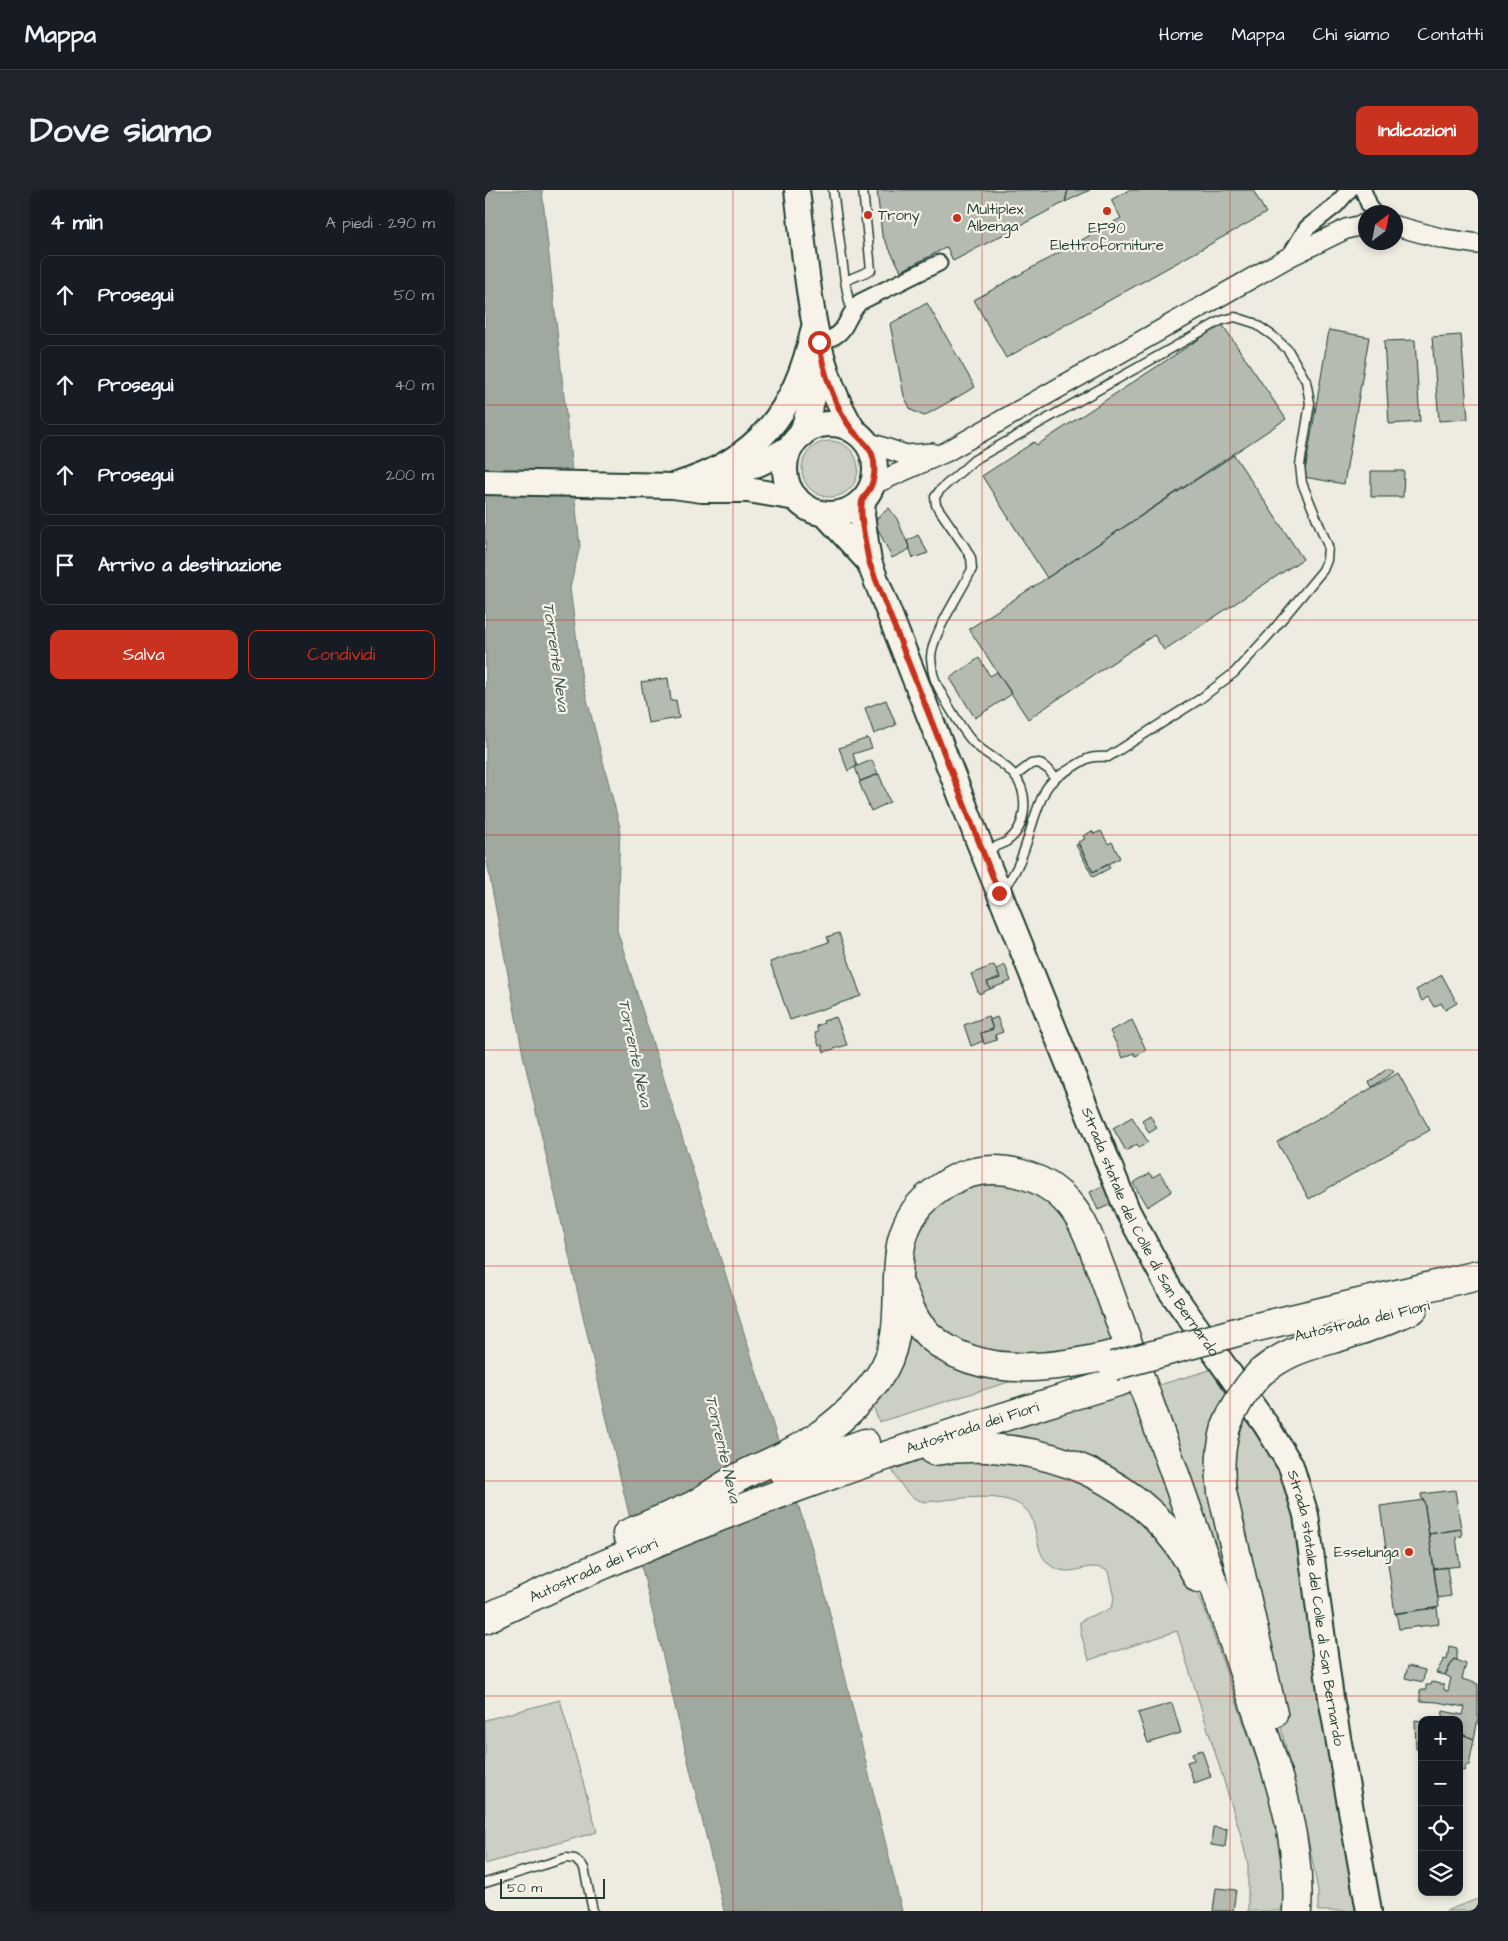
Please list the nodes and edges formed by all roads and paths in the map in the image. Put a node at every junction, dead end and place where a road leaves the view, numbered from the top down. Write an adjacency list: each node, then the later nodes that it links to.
1 (797, 190): 14 (main road)
2 (833, 190): 12 (lane)
3 (863, 190): 12 (lane)
4 (1349, 190): 10 (street)
5 (1363, 190): 6 (street)
6 (1370, 205)
7 (1358, 226): 10 (street)
8 (1403, 228): 9 (street)
9 (1478, 244)
10 (1289, 257): 17 (street)
11 (939, 263): 13 (street)
12 (845, 281): 13 (lane)
13 (851, 312): 14 (street)
14 (818, 338): 15 (main road); 16 (main road); 19 (main road)
15 (859, 436): 16 (main road); 17 (street); 20 (main road)
16 (796, 441): 19 (main road); 21 (main road)
17 (946, 452): 20 (street)
18 (485, 482): 19 (main road)
19 (683, 483): 21 (main road)
20 (867, 493): 22 (main road); 23 (main road, Strada statale del Colle di San Bernardo)
21 (796, 498): 22 (main road)
22 (825, 514): 23 (main road, Strada statale del Colle di San Bernardo)
23 (869, 562): 26 (main road, Strada statale del Colle di San Bernardo)
24 (1015, 776): 25 (lane); 25 (lane); 26 (lane)
25 (1055, 778): 27 (lane)
26 (983, 852): 27 (main road, Strada statale del Colle di San Bernardo)
27 (999, 893): 43 (main road, Strada statale del Colle di San Bernardo)
28 (1478, 1275): 32 (highway, Autostrada dei Fiori)
29 (898, 1280): 33 (highway); 35 (highway); 38 (highway)
30 (1478, 1294): 31 (highway, Autostrada dei Fiori)
31 (1413, 1309): 32 (highway, Autostrada dei Fiori); 39 (highway, bridge)
32 (1248, 1338): 33 (highway, Autostrada dei Fiori); 33 (highway, Autostrada dei Fiori, bridge)
33 (1115, 1367): 34 (highway, Autostrada dei Fiori)
34 (865, 1453): 35 (highway, Autostrada dei Fiori); 37 (highway, Autostrada dei Fiori); 38 (highway)
35 (694, 1505): 36 (highway, Autostrada dei Fiori)
36 (485, 1599)
37 (485, 1619)
38 (1231, 1633): 39 (highway)
39 (1272, 1761): 42 (highway)
40 (485, 1883): 41 (lane)
41 (593, 1911)
42 (1297, 1911)
43 (1369, 1911)

